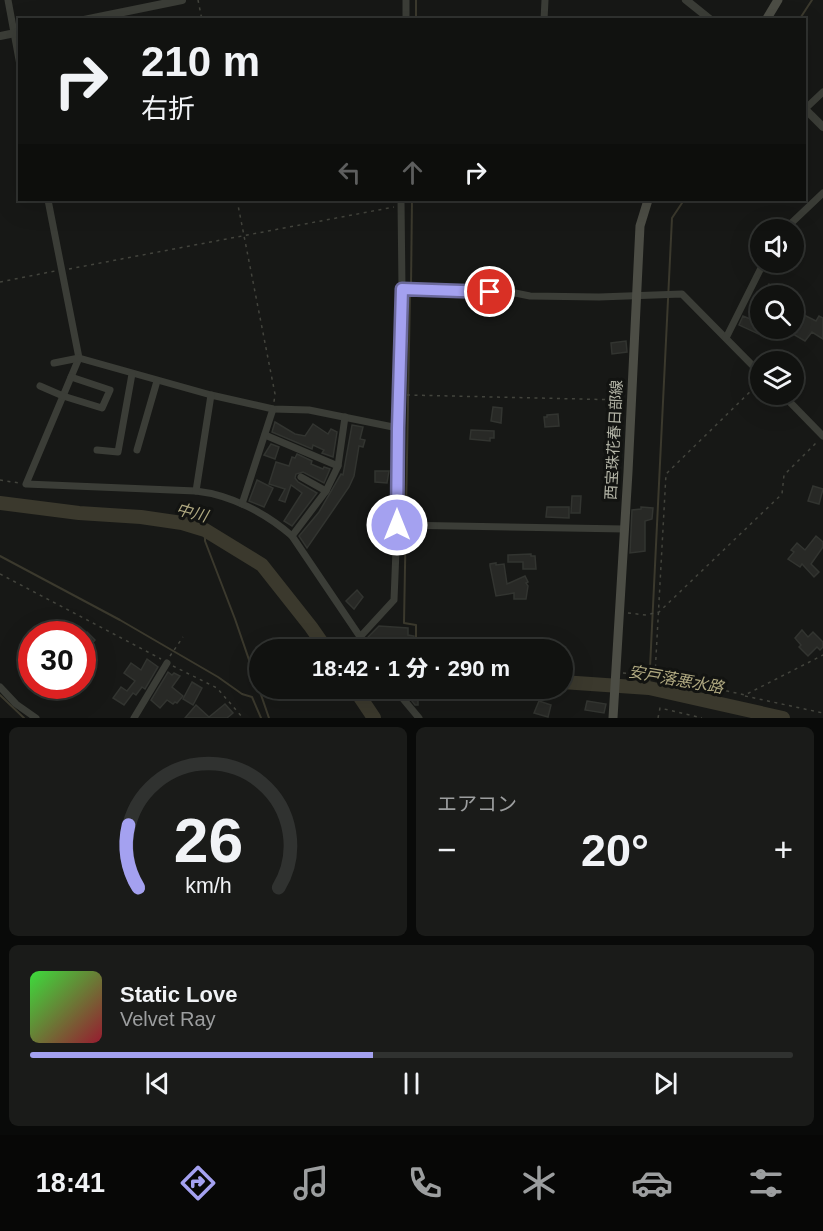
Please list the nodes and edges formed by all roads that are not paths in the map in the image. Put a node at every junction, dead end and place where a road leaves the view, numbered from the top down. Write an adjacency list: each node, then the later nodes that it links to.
1 (8, 0): 12 (street)
2 (182, 0): 7 (street)
3 (406, 0): 8 (street)
4 (545, 0): 9 (street)
5 (686, 0): 10 (street)
6 (778, 0): 11 (main road)
7 (94, 18)
8 (406, 18)
9 (544, 18)
10 (708, 18)
11 (767, 18)
12 (16, 33): 13 (street); 14 (street)
13 (0, 36)
14 (18, 49)
15 (823, 92): 16 (street)
16 (806, 107)
17 (806, 111): 18 (street)
18 (823, 127)
19 (823, 193): 23 (street)
20 (48, 201): 28 (street)
21 (648, 201): 26 (main road, 西宝珠花春日部線)
22 (401, 202): 25 (street)
23 (796, 219)
24 (758, 273): 27 (street)
25 (402, 289): 26 (street); 40 (street)
26 (636, 295): 27 (street); 51 (main road, 西宝珠花春日部線)
27 (726, 338): 30 (street)
28 (79, 358): 29 (street); 31 (street); 32 (street)
29 (54, 363)
30 (750, 363)
31 (132, 374): 33 (street); 43 (street)
32 (71, 377): 36 (street); 36 (street)
33 (157, 381): 35 (street); 44 (street)
34 (40, 386): 36 (street)
35 (211, 395): 38 (street); 47 (street)
36 (63, 396): 47 (street)
37 (793, 405): 42 (street)
38 (273, 409): 39 (street); 41 (street)
39 (345, 417): 40 (street); 45 (street)
40 (398, 428): 50 (street)
41 (264, 435): 45 (street); 49 (street)
42 (823, 436)
43 (97, 450)
44 (137, 450)
45 (338, 466): 48 (street)
46 (301, 477): 48 (street)
47 (196, 491): 49 (street)
48 (326, 491): 52 (street)
49 (242, 504): 52 (street)
50 (397, 525): 51 (street); 53 (street)
51 (625, 529): 60 (main road, 西宝珠花春日部線)
52 (292, 536): 53 (street)
53 (360, 637)
54 (167, 663): 58 (street)
55 (0, 687): 57 (street)
56 (403, 699): 59 (street)
57 (36, 718)
58 (134, 718)
59 (419, 718)
60 (613, 718)

